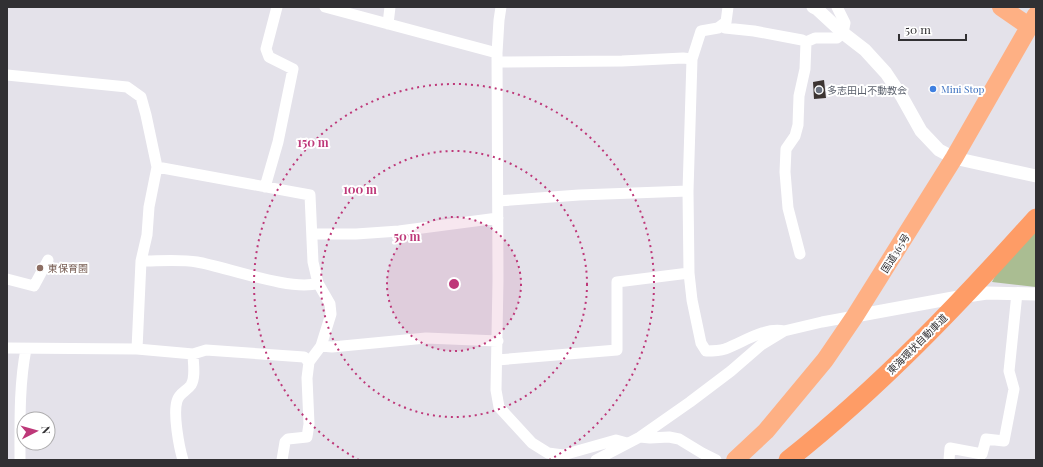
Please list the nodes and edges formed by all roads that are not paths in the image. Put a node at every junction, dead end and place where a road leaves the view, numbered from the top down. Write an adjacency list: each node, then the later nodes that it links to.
1 (278, 7): 20 (street)
2 (325, 7): 10 (street)
3 (390, 7): 10 (street)
4 (501, 7): 14 (street)
5 (728, 7): 11 (street)
6 (813, 7): 12 (street)
7 (837, 7): 12 (street)
8 (1001, 7): 9 (highway)
9 (1033, 21): 17 (highway, 国道365号)
10 (388, 24): 14 (street)
11 (722, 25): 13 (street); 15 (street)
12 (843, 33): 13 (street); 17 (street)
13 (806, 42): 26 (street)
14 (497, 58): 15 (street); 22 (street)
15 (692, 59): 21 (street)
16 (7, 75): 18 (street)
17 (954, 158): 19 (street); 34 (highway, 国道365号)
18 (156, 167): 20 (street); 28 (street)
19 (1036, 176)
20 (265, 187): 25 (street)
21 (688, 191): 22 (street); 29 (street)
22 (498, 201): 23 (street)
23 (498, 218): 25 (street); 36 (street)
24 (1036, 218): 52 (highway, 東海環状自動車道)
25 (312, 234): 31 (street)
26 (800, 254)
27 (48, 260): 30 (street)
28 (141, 261): 31 (street); 40 (street)
29 (689, 273): 35 (street); 42 (street)
30 (7, 279)
31 (318, 283): 37 (street)
32 (1017, 293): 33 (street); 34 (street); 53 (street)
33 (1036, 294)
34 (855, 316): 35 (street); 51 (highway, 国道365号)
35 (784, 331): 44 (street)
36 (498, 341): 37 (street); 42 (street)
37 (321, 346): 43 (street)
38 (7, 348): 39 (street)
39 (26, 349): 40 (street); 46 (street)
40 (137, 349): 41 (street)
41 (193, 354): 43 (street); 47 (street)
42 (497, 360): 45 (street)
43 (309, 362): 48 (street)
44 (640, 436): 45 (street); 50 (street)
45 (627, 443): 49 (street)
46 (20, 460)
47 (183, 460)
48 (282, 460)
49 (596, 460)
50 (716, 460)
51 (735, 460)
52 (788, 460)
53 (949, 460)

